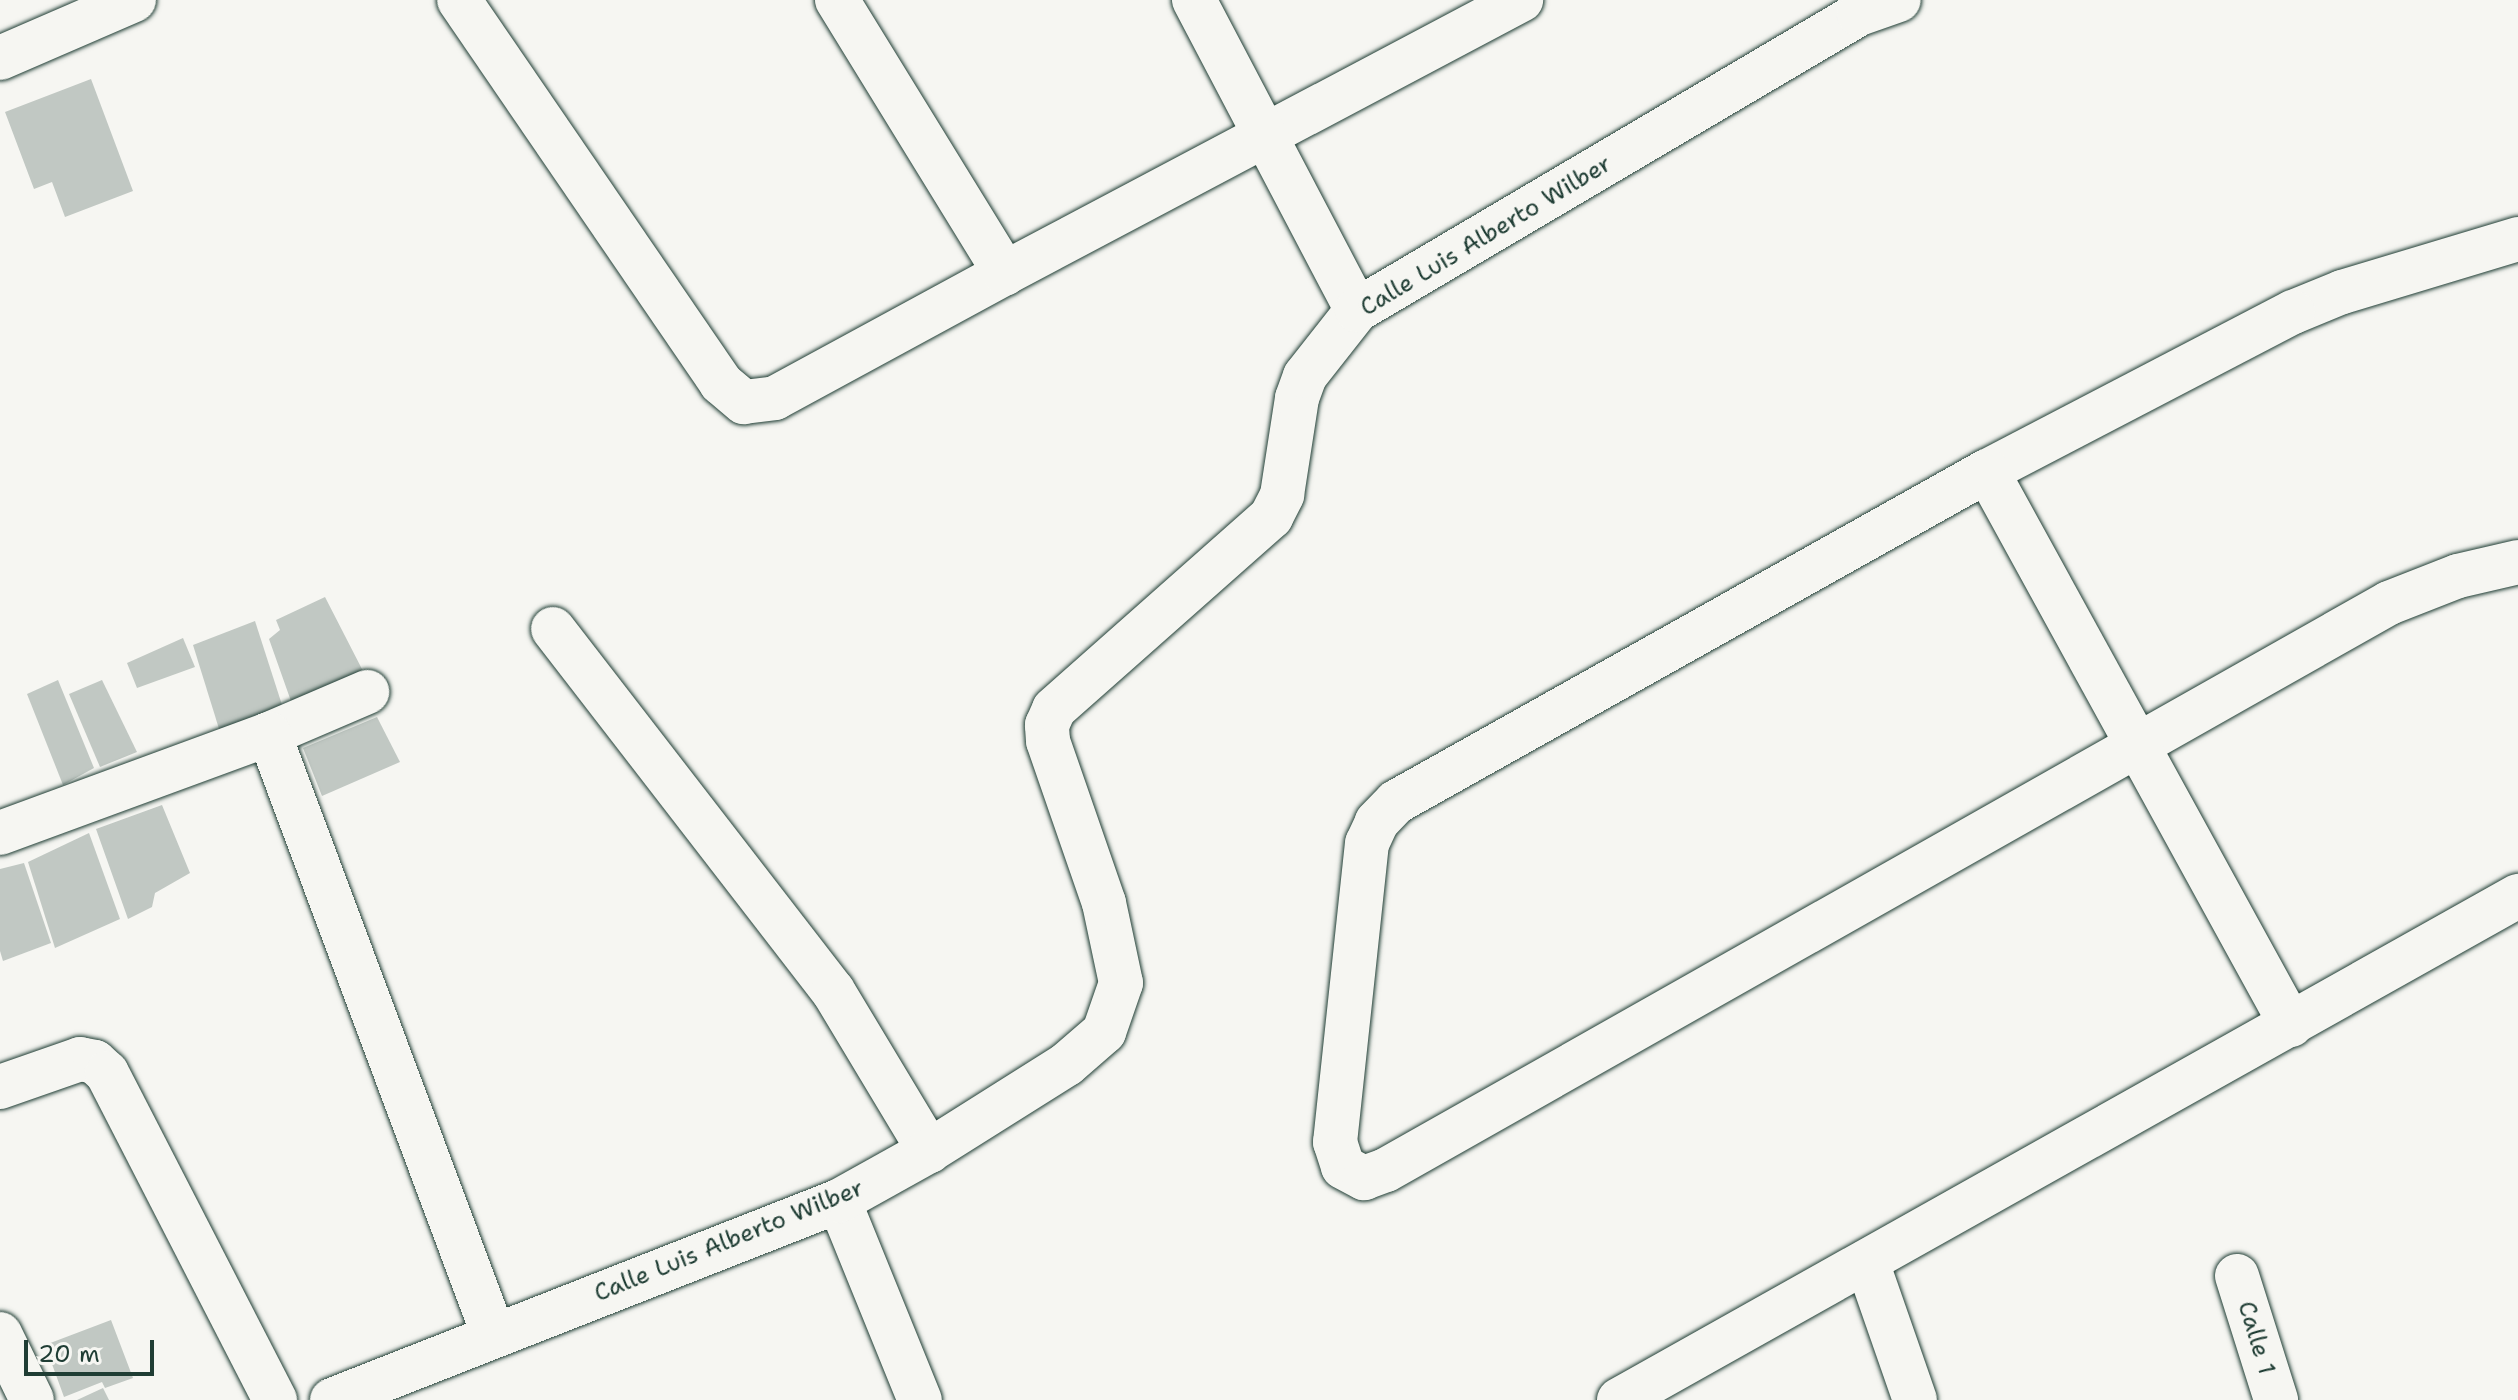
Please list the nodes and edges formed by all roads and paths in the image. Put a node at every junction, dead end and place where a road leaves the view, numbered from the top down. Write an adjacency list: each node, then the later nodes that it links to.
1 (134, 0): 7 (street)
2 (459, 0): 10 (street)
3 (837, 0): 10 (street)
4 (1194, 0): 8 (street)
5 (1521, 0): 8 (street)
6 (1870, 5): 11 (street, Calle Luis Alberto Wilber)
7 (0, 58)
8 (1266, 136): 10 (street); 11 (street)
9 (2518, 239): 12 (street)
10 (1005, 273)
11 (1357, 310): 22 (street, Calle Luis Alberto Wilber)
12 (1987, 471): 17 (street); 17 (street)
13 (2518, 562): 17 (street)
14 (553, 629): 22 (street)
15 (367, 692): 16 (street)
16 (269, 734): 18 (street); 27 (street)
17 (2135, 747): 20 (street)
18 (0, 833)
19 (2518, 896): 20 (street)
20 (2291, 1025): 24 (street)
21 (0, 1087): 29 (street)
22 (929, 1151): 23 (street, Calle Luis Alberto Wilber)
23 (839, 1201): 27 (street, Calle Luis Alberto Wilber); 31 (street)
24 (1867, 1262): 32 (street); 33 (street)
25 (2237, 1276): 34 (street, Calle 1)
26 (0, 1334): 28 (street)
27 (494, 1336): 30 (street, Calle Luis Alberto Wilber)
28 (32, 1400)
29 (275, 1400)
30 (332, 1400)
31 (920, 1400)
32 (1619, 1400)
33 (1915, 1400)
34 (2276, 1400)

